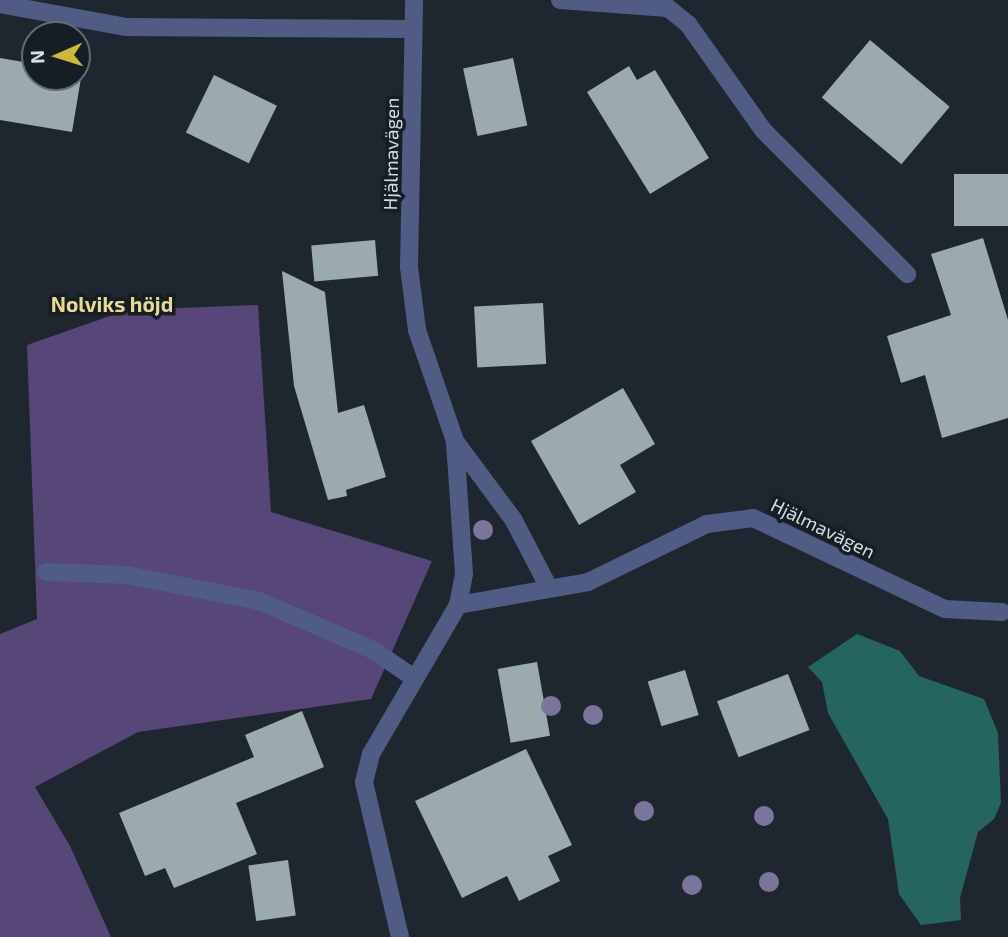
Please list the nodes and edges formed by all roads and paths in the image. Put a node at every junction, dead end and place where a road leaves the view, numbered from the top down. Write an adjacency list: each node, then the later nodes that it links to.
1 (414, 0): 4 (street, Hjälmavägen)
2 (560, 0): 5 (street)
3 (0, 4): 4 (street)
4 (413, 29): 6 (street, Hjälmavägen)
5 (907, 274)
6 (455, 441): 8 (street, Hjälmavägen); 9 (street, Hjälmavägen)
7 (46, 572): 11 (street)
8 (548, 588): 9 (street, Hjälmavägen); 10 (street, Hjälmavägen)
9 (458, 605): 11 (street, Hjälmavägen)
10 (1002, 612)
11 (414, 678): 12 (street, Hjälmavägen)
12 (400, 937)

